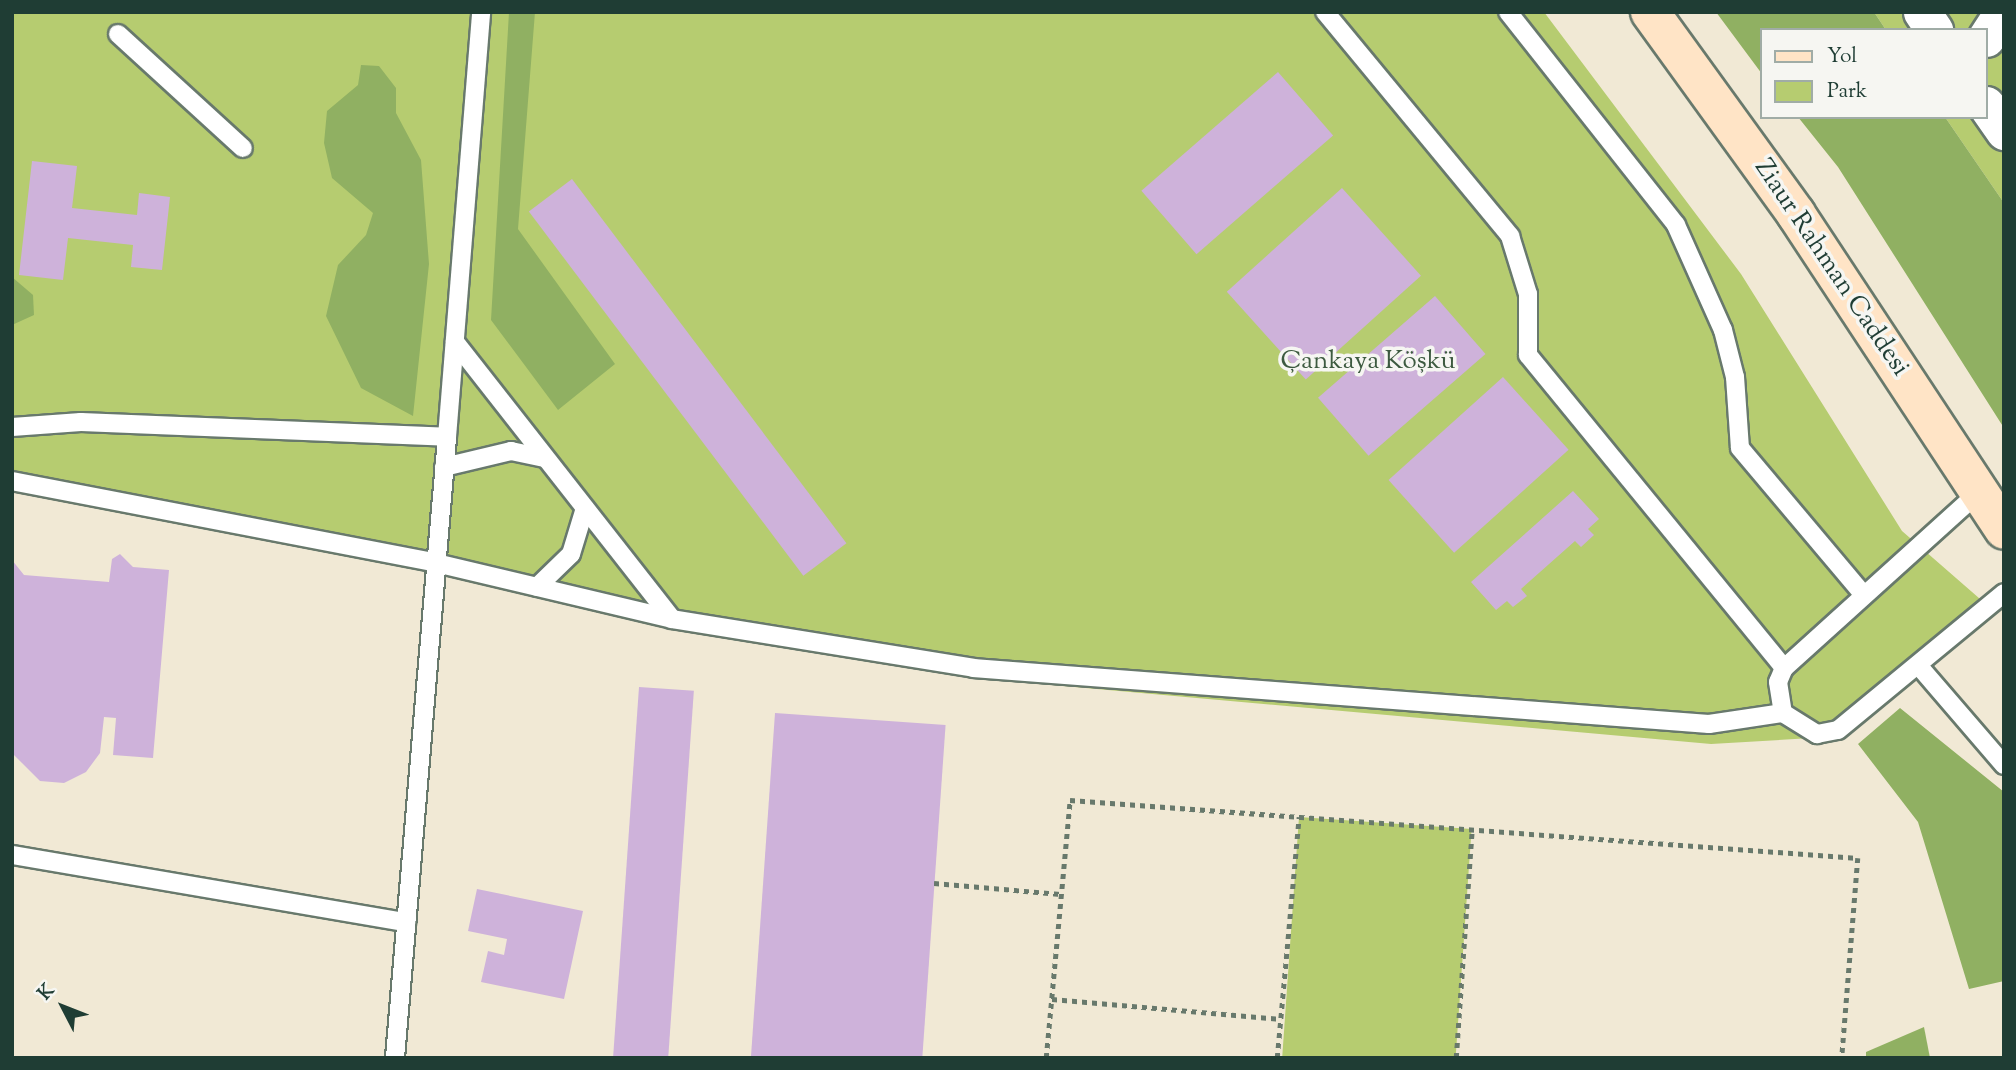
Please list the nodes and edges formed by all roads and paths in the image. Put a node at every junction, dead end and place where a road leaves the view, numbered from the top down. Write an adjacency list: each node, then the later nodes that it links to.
1 (481, 12): 11 (lane)
2 (1325, 12): 26 (lane)
3 (1508, 12): 23 (lane)
4 (1650, 12): 17 (main road, Ziaur Rahman Caddesi)
5 (1922, 12): 7 (street)
6 (2003, 12): 9 (street)
7 (1933, 28)
8 (118, 33): 10 (lane)
9 (1988, 35)
10 (243, 148)
11 (455, 342): 13 (lane); 14 (lane)
12 (12, 428): 13 (lane)
13 (447, 437): 15 (lane)
14 (544, 458): 15 (lane); 18 (lane)
15 (444, 467): 20 (lane)
16 (12, 481): 20 (lane)
17 (1979, 492): 19 (main road, Ziaur Rahman Caddesi); 23 (lane)
18 (585, 508): 21 (lane); 24 (lane)
19 (2004, 530)
20 (436, 562): 21 (lane); 34 (lane)
21 (537, 587): 24 (lane)
22 (2004, 593): 25 (lane)
23 (1864, 595): 26 (lane)
24 (672, 619): 27 (lane)
25 (1918, 664): 27 (lane); 28 (lane)
26 (1784, 668): 27 (lane)
27 (1783, 713)
28 (2004, 765)
29 (1298, 817): 30 (path); 33 (path); 36 (path)
30 (1472, 830): 40 (path); 41 (path)
31 (12, 855): 34 (lane)
32 (934, 883): 33 (path)
33 (1061, 894): 35 (path)
34 (407, 922): 37 (lane)
35 (1052, 999): 36 (path); 38 (path)
36 (1281, 1019): 39 (path)
37 (395, 1058)
38 (1046, 1058)
39 (1277, 1058)
40 (1456, 1058)
41 (1842, 1058)

